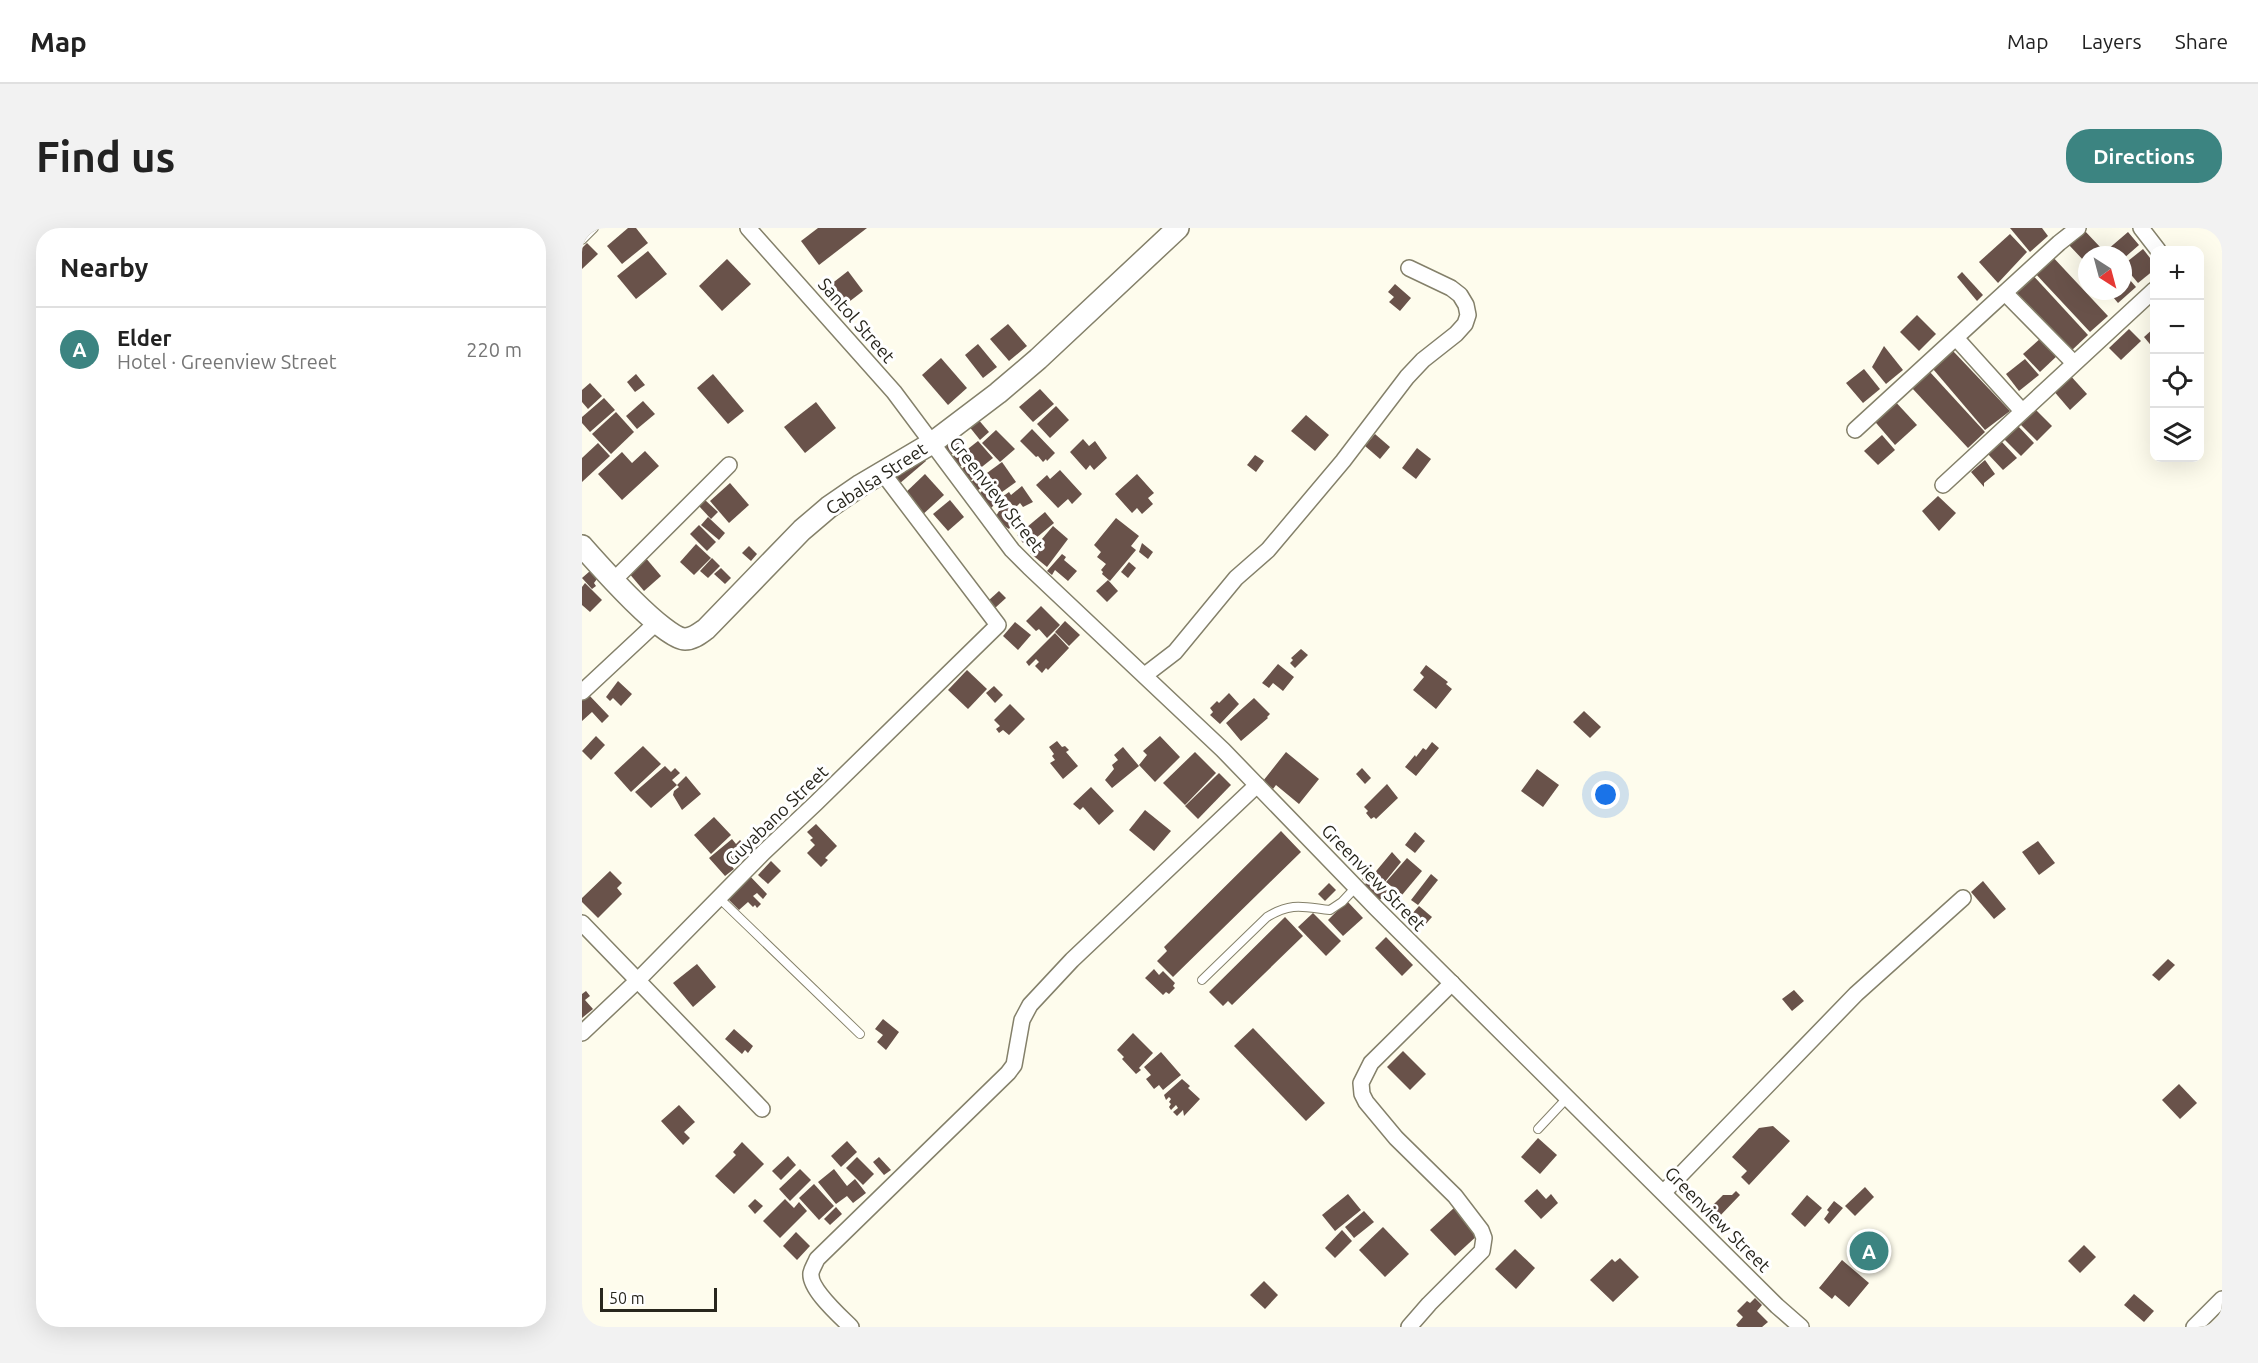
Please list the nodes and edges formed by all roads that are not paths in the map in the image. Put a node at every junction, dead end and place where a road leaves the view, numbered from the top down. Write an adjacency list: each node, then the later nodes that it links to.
1 (594, 228): 6 (lane)
2 (748, 228): 15 (street, Santol Street)
3 (1178, 228): 15 (street, Cabalsa Street)
4 (2078, 228): 9 (street)
5 (2141, 228): 7 (street)
6 (582, 240)
7 (2155, 246)
8 (1409, 268): 22 (street)
9 (2005, 293): 11 (street); 12 (street)
10 (2150, 294): 12 (street)
11 (1956, 338): 13 (street); 14 (street)
12 (2074, 363): 13 (street)
13 (2022, 411): 18 (street)
14 (1855, 430)
15 (932, 443): 17 (street, Cabalsa Street); 22 (street, Greenview Street)
16 (729, 465): 20 (street)
17 (882, 472): 21 (street, Cabalsa Street); 26 (street, Guyabano Street)
18 (1943, 485)
19 (586, 558): 20 (street, Cabalsa Street)
20 (614, 580): 21 (street, Cabalsa Street)
21 (656, 623): 23 (street)
22 (1144, 675): 24 (street, Greenview Street)
23 (582, 692)
24 (1257, 785): 25 (street, Greenview Street); 40 (street)
25 (1356, 887): 29 (lane); 31 (street, Greenview Street)
26 (719, 898): 30 (street, Guyabano Street); 33 (lane)
27 (1963, 898): 37 (street)
28 (582, 923): 30 (street)
29 (1202, 980)
30 (637, 981): 32 (street, Guyabano Street); 35 (street)
31 (1452, 983): 34 (street, Greenview Street); 41 (street)
32 (582, 1033)
33 (860, 1034)
34 (1568, 1097): 36 (lane); 37 (street, Greenview Street)
35 (762, 1109)
36 (1538, 1129)
37 (1664, 1192): 39 (street, Greenview Street)
38 (2222, 1299): 42 (street)
39 (1795, 1325)
40 (851, 1327)
41 (1409, 1327)
42 (2194, 1327)

